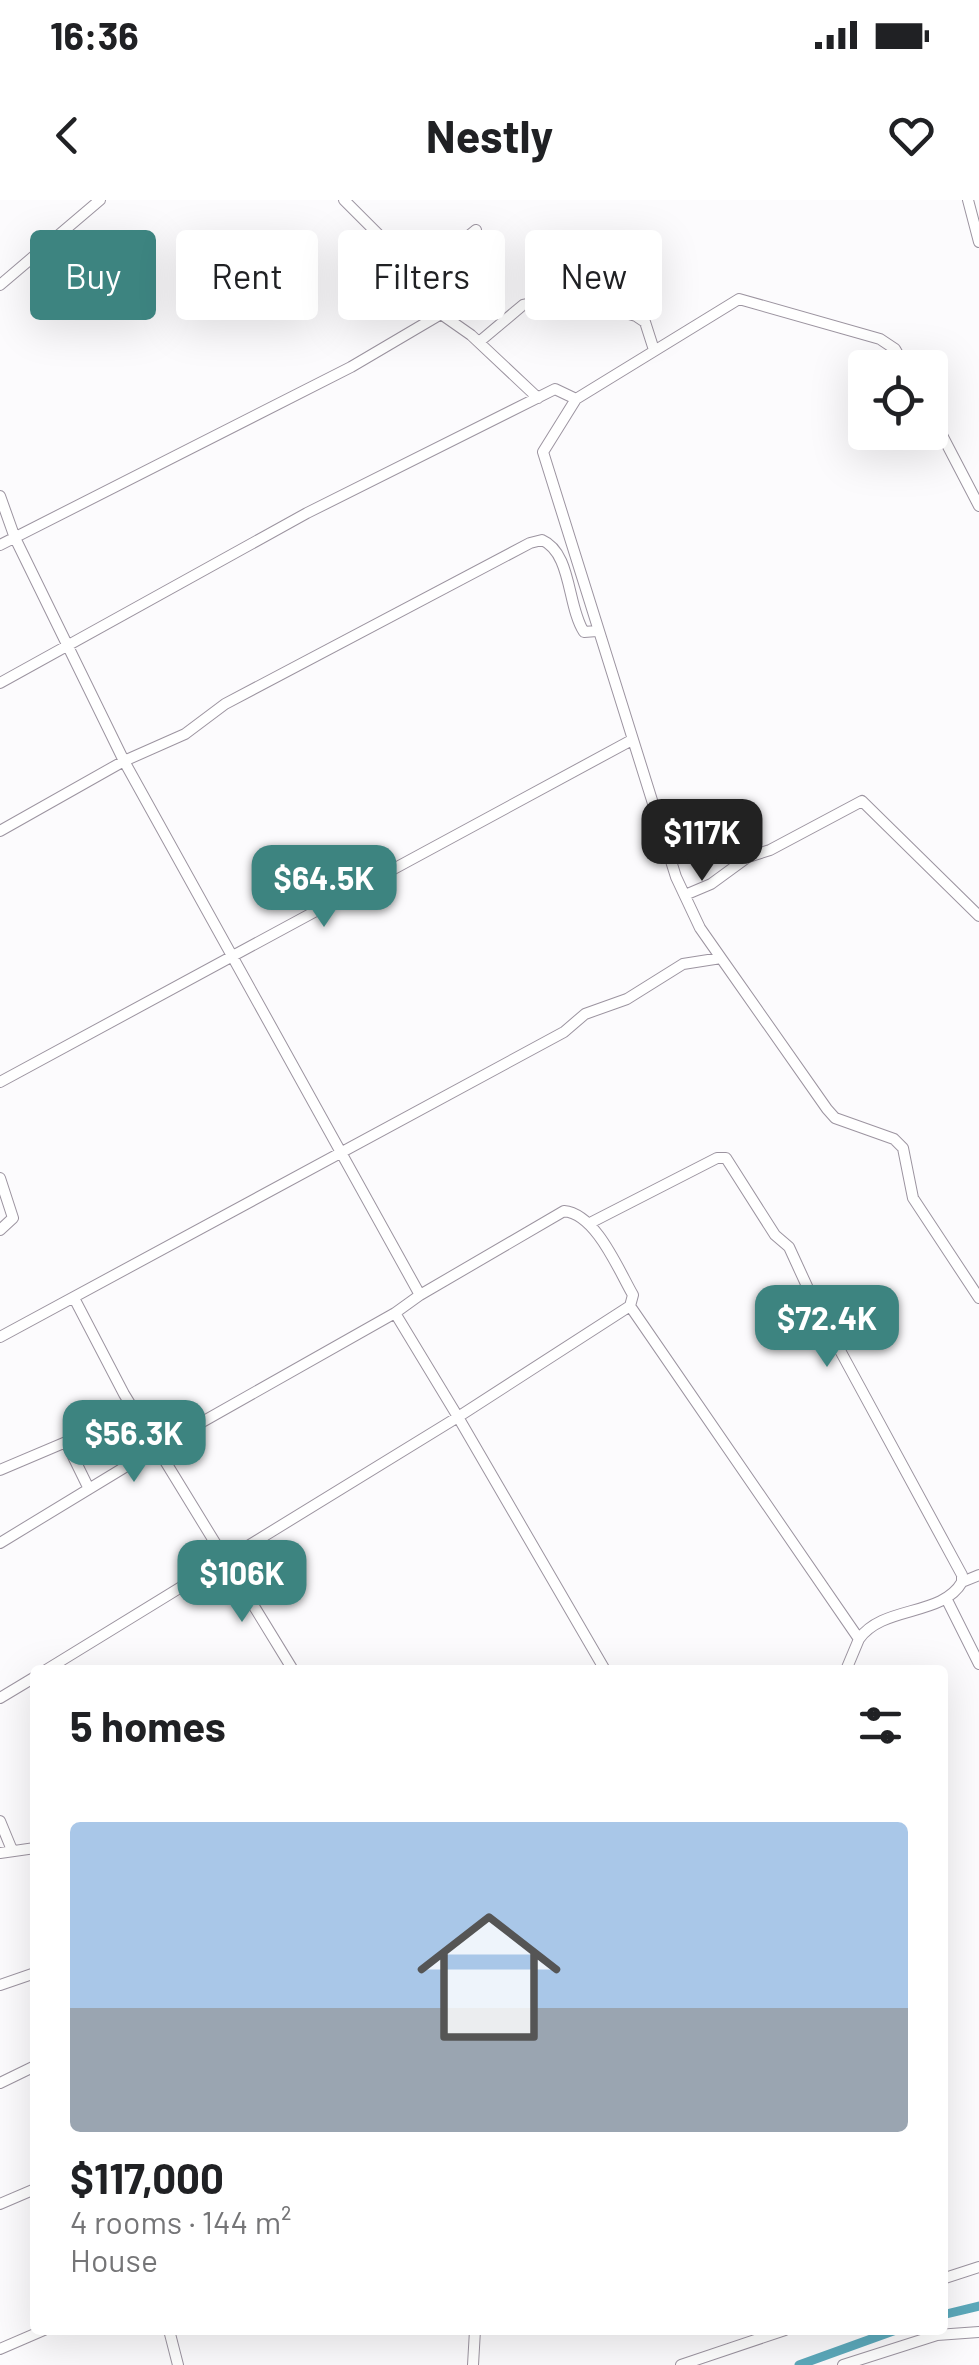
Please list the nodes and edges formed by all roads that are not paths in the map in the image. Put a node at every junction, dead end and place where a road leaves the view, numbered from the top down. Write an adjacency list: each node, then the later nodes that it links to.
1 (100, 200): 6 (street)
2 (344, 200): 4 (street)
3 (968, 200): 5 (street)
4 (373, 230)
5 (979, 242)
6 (0, 284)
7 (431, 320): 17 (street)
8 (449, 320): 9 (street)
9 (479, 342): 10 (street); 12 (street)
10 (654, 350): 11 (street); 13 (street)
11 (896, 350)
12 (538, 398): 13 (street); 20 (street)
13 (576, 400): 19 (street)
14 (948, 447): 16 (street)
15 (0, 496): 17 (street)
16 (979, 506)
17 (15, 538): 18 (street); 20 (street)
18 (0, 545)
19 (597, 631): 22 (street); 23 (street)
20 (67, 648): 21 (street); 23 (street)
21 (0, 683)
22 (630, 742): 25 (street); 27 (street)
23 (124, 760): 24 (street); 27 (street)
24 (0, 831)
25 (685, 895): 26 (street); 28 (street)
26 (979, 916)
27 (230, 958): 29 (street); 30 (street)
28 (721, 958): 30 (street); 36 (street)
29 (0, 1082)
30 (340, 1153): 34 (street); 35 (street)
31 (0, 1178): 33 (street)
32 (592, 1222): 47 (street)
33 (0, 1230)
34 (420, 1295): 37 (street); 38 (street)
35 (74, 1298): 39 (street); 41 (street)
36 (979, 1298)
37 (630, 1306): 40 (street); 49 (street)
38 (395, 1313): 40 (street); 41 (street)
39 (0, 1338)
40 (458, 1417): 45 (street); 53 (street)
41 (158, 1446): 43 (street); 45 (street)
42 (0, 1470): 43 (street)
43 (89, 1488): 44 (street)
44 (0, 1543)
45 (226, 1560): 51 (street); 52 (street)
46 (979, 1575): 47 (street)
47 (962, 1582): 48 (street)
48 (946, 1598): 49 (street); 50 (street)
49 (859, 1640): 54 (street)
50 (979, 1664)
51 (54, 1665)
52 (290, 1665)
53 (603, 1665)
54 (848, 1665)
55 (30, 1683): 56 (street)
56 (0, 1698)
57 (0, 1821): 58 (street)
58 (6, 1852)
59 (30, 1975): 60 (street)
60 (0, 1985)
61 (30, 2068): 62 (street)
62 (0, 2083)
63 (30, 2191): 64 (street)
64 (0, 2204)
65 (979, 2266): 66 (street)
66 (948, 2277)
67 (979, 2332): 68 (street)
68 (948, 2334)
69 (32, 2335): 74 (street)
70 (170, 2335): 75 (street)
71 (475, 2335): 76 (street)
72 (770, 2335): 77 (street)
73 (936, 2335): 78 (street)
74 (0, 2349)
75 (178, 2365)
76 (473, 2365)
77 (681, 2365)
78 (844, 2365)

